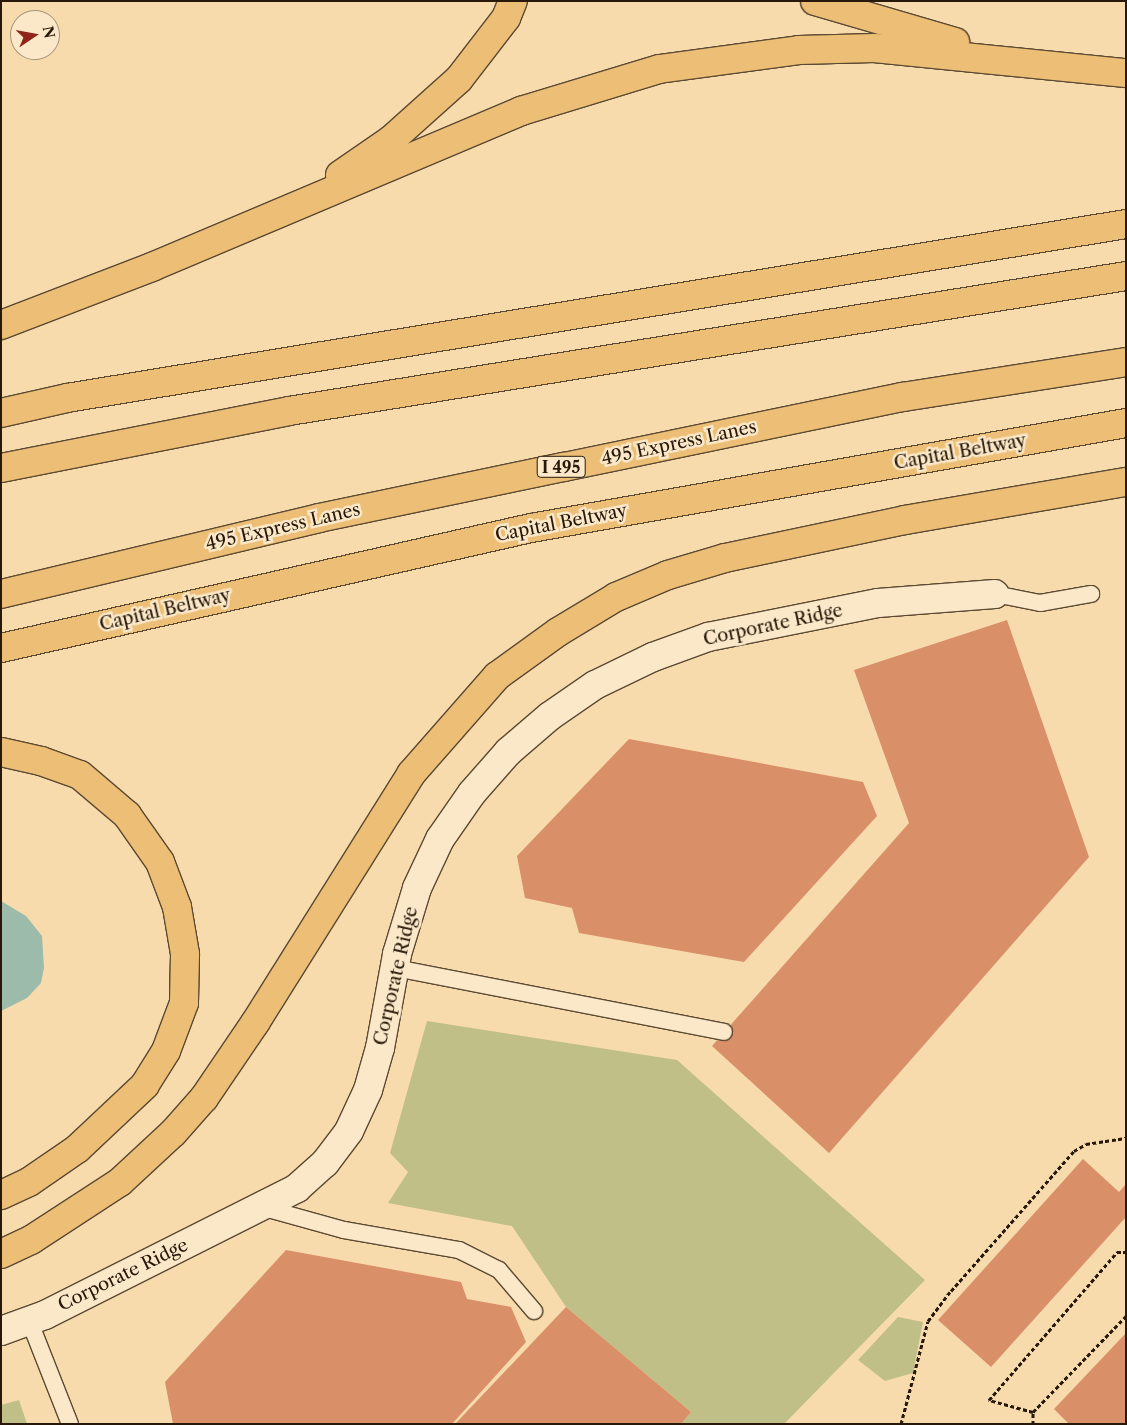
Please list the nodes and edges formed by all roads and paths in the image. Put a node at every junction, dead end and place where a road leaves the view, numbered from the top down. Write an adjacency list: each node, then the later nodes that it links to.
1 (514, 1): 5 (highway)
2 (815, 1): 3 (highway)
3 (1054, 64): 4 (highway); 5 (highway)
4 (1126, 73)
5 (259, 222): 8 (highway)
6 (1126, 224): 10 (highway)
7 (1126, 276): 12 (highway)
8 (1, 325)
9 (1126, 362): 14 (highway, 495 Express Lanes / I 495)
10 (1, 413)
11 (1126, 423): 17 (highway, Capital Beltway)
12 (1, 468)
13 (1126, 482): 25 (highway)
14 (1, 594)
15 (994, 594): 16 (lane); 19 (street, Corporate Ridge)
16 (1091, 594)
17 (1, 648)
18 (1, 752): 22 (highway)
19 (395, 968): 20 (lane); 23 (street, Corporate Ridge)
20 (724, 1032)
21 (1126, 1138): 32 (path)
22 (1, 1195)
23 (260, 1207): 26 (lane); 28 (street, Corporate Ridge)
24 (1126, 1252): 30 (path)
25 (1, 1254)
26 (534, 1312)
27 (1126, 1316): 30 (path)
28 (29, 1320): 29 (street, Corporate Ridge); 31 (lane)
29 (1, 1331)
30 (1033, 1412): 33 (path)
31 (70, 1424)
32 (901, 1424)
33 (1033, 1424)

